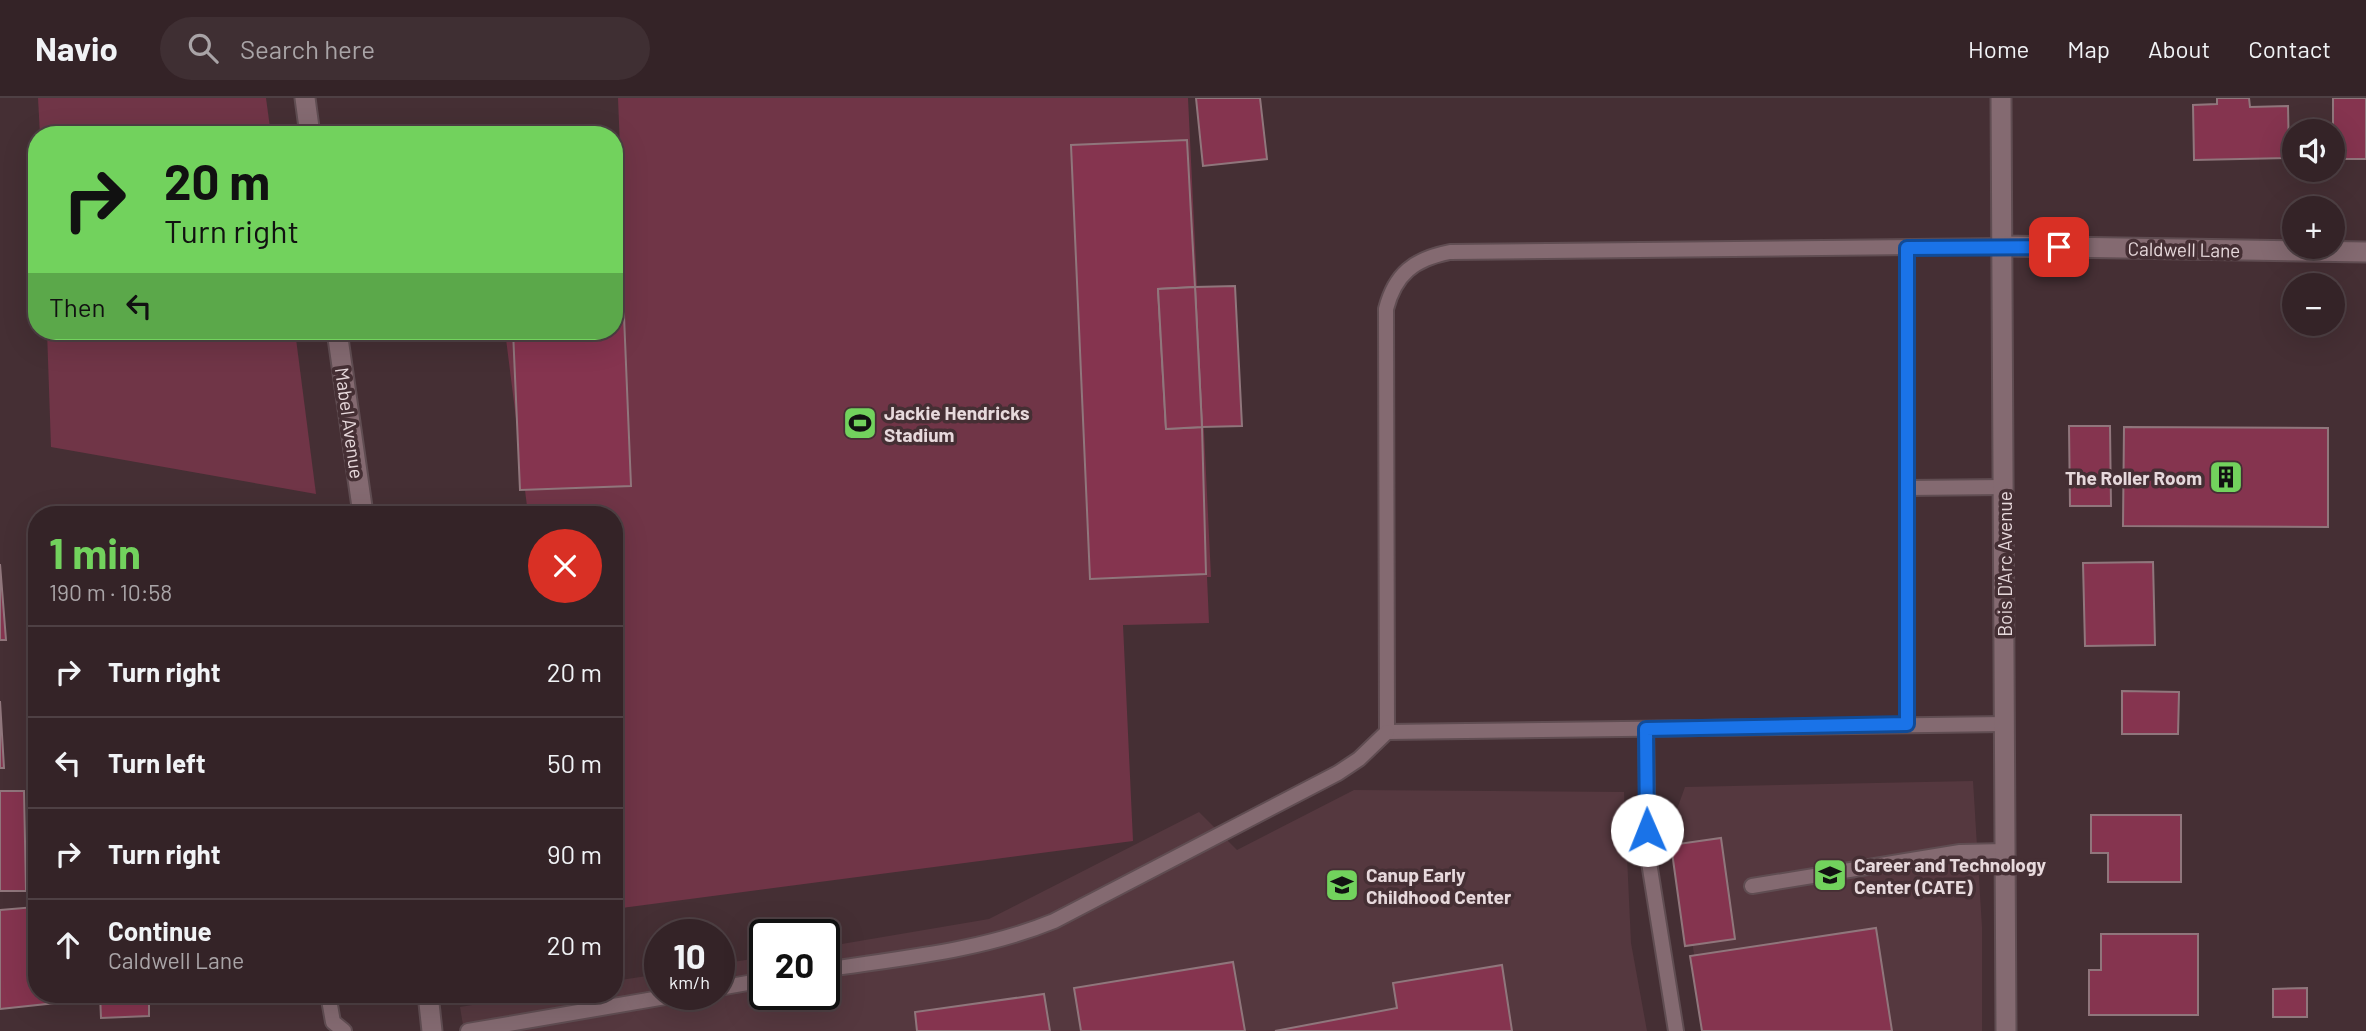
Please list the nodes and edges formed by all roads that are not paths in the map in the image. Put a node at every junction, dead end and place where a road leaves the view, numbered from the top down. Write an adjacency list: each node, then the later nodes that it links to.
1 (305, 98): 3 (street)
2 (2001, 98): 4 (street, Bois D'Arc Avenue)
3 (309, 126)
4 (2003, 246): 5 (lane); 6 (street, Caldwell Lane); 8 (street, Bois D'Arc Avenue)
5 (1907, 248): 9 (lane); 14 (lane)
6 (2366, 252)
7 (338, 340): 10 (street, Mabel Avenue)
8 (2004, 487): 9 (lane); 12 (street, Bois D'Arc Avenue)
9 (1907, 488): 11 (lane)
10 (362, 506)
11 (1907, 724): 12 (lane); 13 (lane)
12 (2005, 724): 15 (street, Bois D'Arc Avenue)
13 (1646, 729): 14 (lane); 24 (lane)
14 (1387, 732): 17 (lane)
15 (2005, 851): 16 (lane); 25 (street, Bois D'Arc Avenue)
16 (1752, 886)
17 (840, 967)
18 (644, 1001): 23 (lane)
19 (330, 1003): 21 (lane)
20 (429, 1003): 22 (street)
21 (344, 1031)
22 (432, 1031)
23 (468, 1031)
24 (1676, 1031)
25 (2006, 1031)

